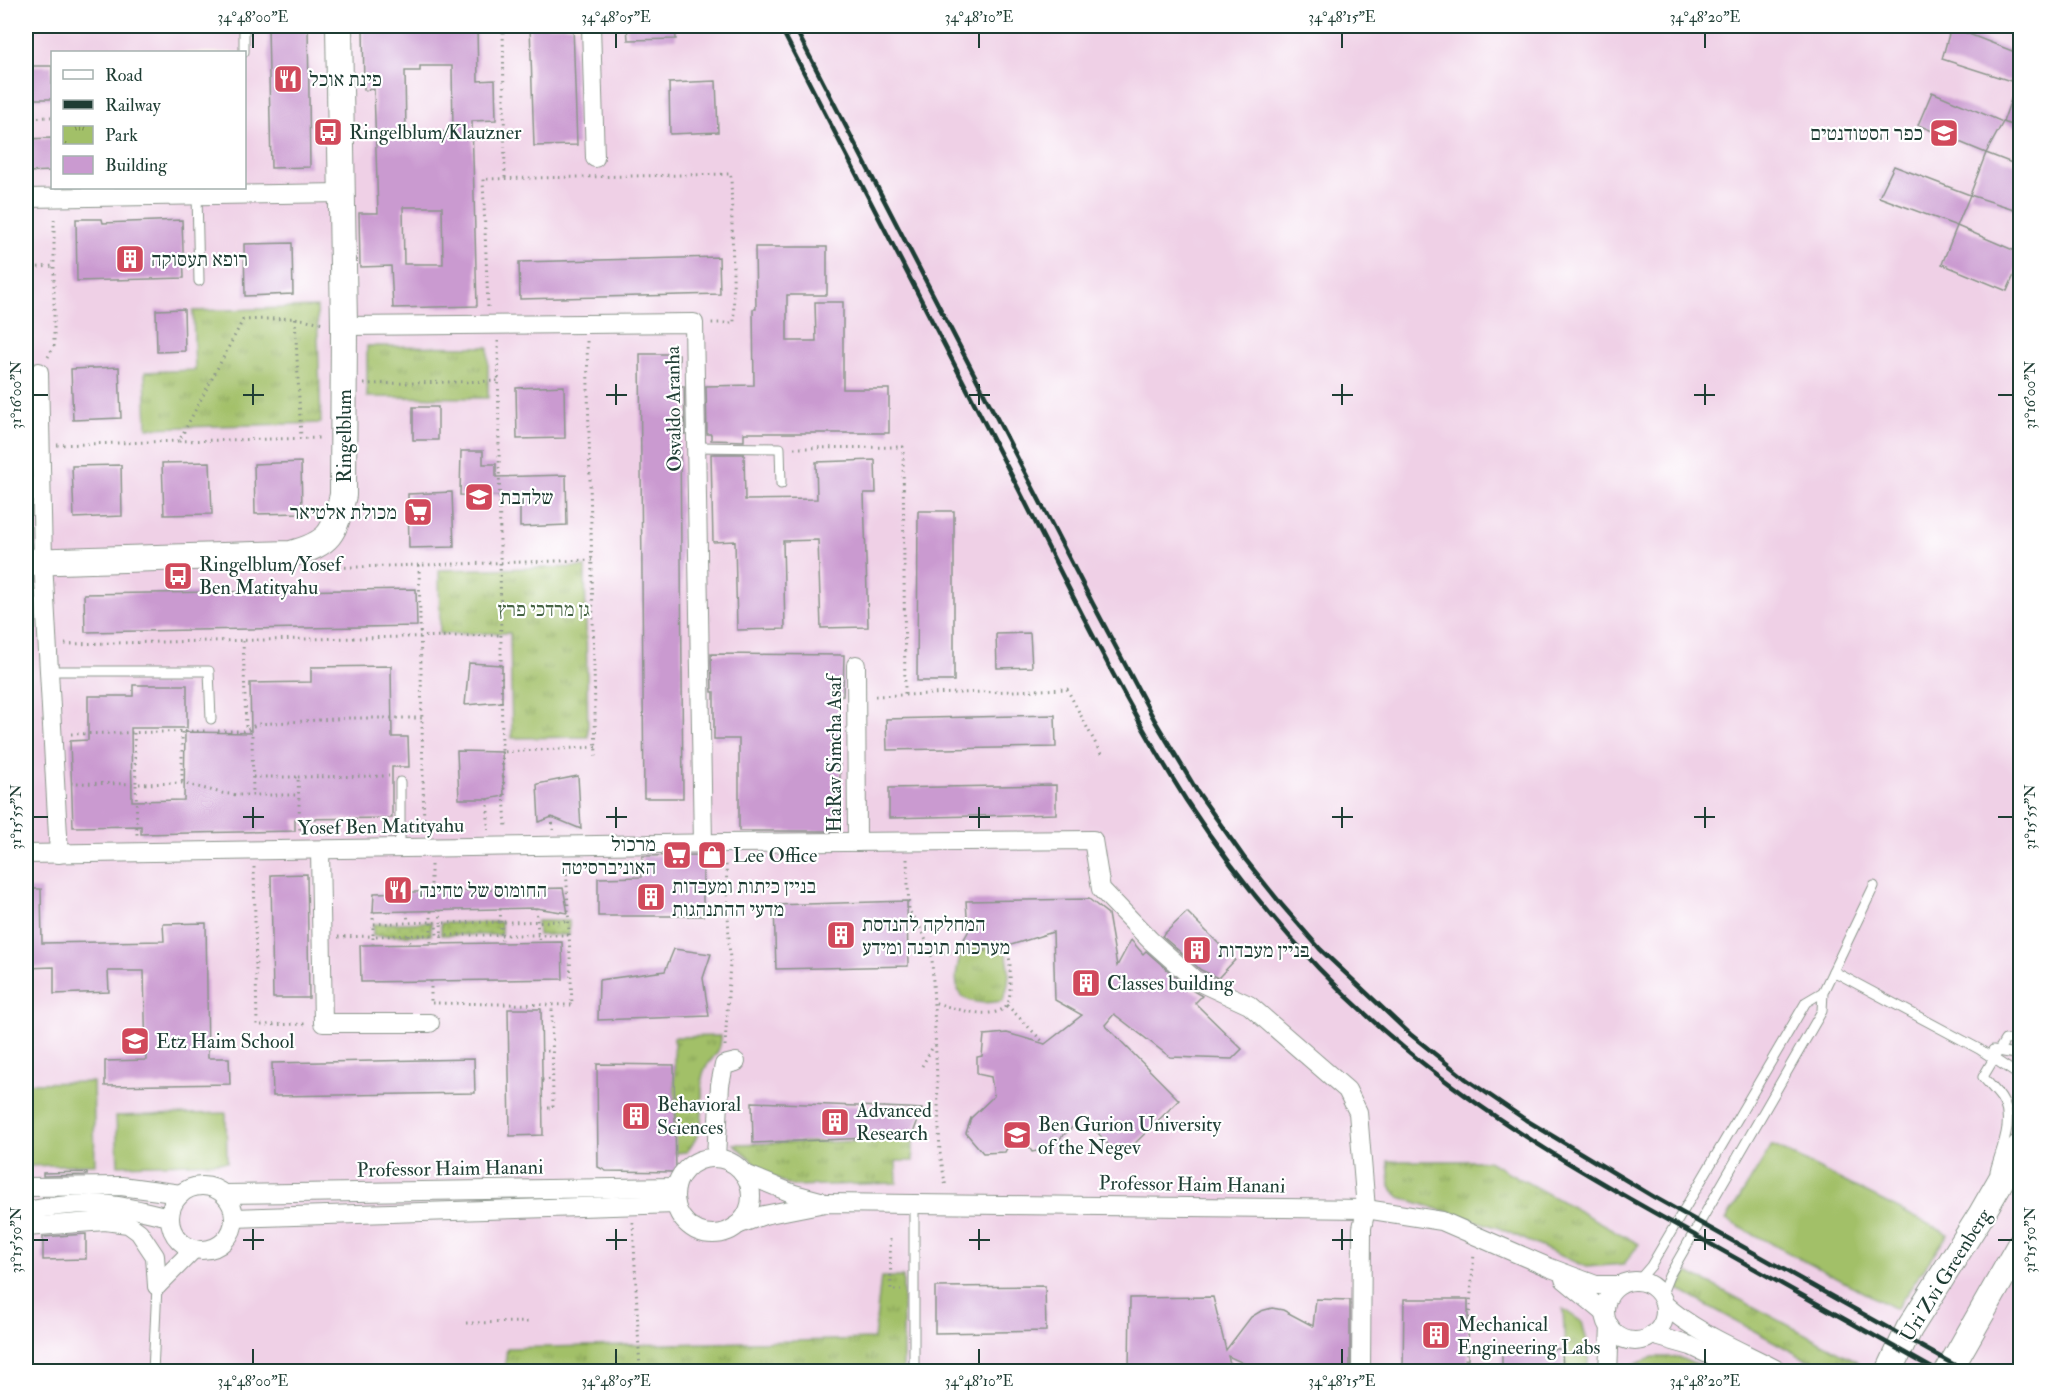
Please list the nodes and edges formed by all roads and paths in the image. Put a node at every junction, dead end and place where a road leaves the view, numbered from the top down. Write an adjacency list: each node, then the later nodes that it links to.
1 (244, 26): 5 (lane)
2 (339, 26): 11 (street, Ringelblum)
3 (503, 26): 9 (path)
4 (591, 26): 8 (street)
5 (244, 51)
6 (51, 117): 7 (path)
7 (26, 118)
8 (594, 158)
9 (505, 179): 20 (path); 21 (path)
10 (243, 191): 11 (street); 12 (street)
11 (342, 193): 22 (street, Ringelblum)
12 (197, 195): 13 (street); 17 (lane)
13 (54, 197): 14 (street); 15 (path)
14 (26, 198)
15 (54, 266): 16 (path); 23 (path)
16 (26, 267)
17 (200, 281)
18 (295, 318): 22 (path); 27 (path); 28 (path)
19 (586, 322): 21 (street, Osvaldo Aranha); 30 (street, Osvaldo Aranha); 33 (path)
20 (719, 322)
21 (493, 324): 22 (street, Osvaldo Aranha); 24 (path)
22 (344, 326): 25 (street, Ringelblum)
23 (39, 372): 29 (street)
24 (499, 381): 25 (path); 35 (path)
25 (344, 384): 26 (street, Ringelblum)
26 (344, 437): 27 (path); 34 (street, Ringelblum)
27 (301, 438): 28 (path)
28 (179, 441): 29 (path)
29 (40, 446): 34 (street)
30 (696, 447): 31 (lane); 70 (street, Osvaldo Aranha)
31 (780, 448): 32 (lane); 44 (path)
32 (781, 484)
33 (592, 560): 35 (path); 52 (path)
34 (34, 561): 41 (street)
35 (501, 563): 36 (path); 38 (path)
36 (419, 565): 37 (path); 39 (path)
37 (313, 568)
38 (501, 635): 39 (path); 53 (path)
39 (421, 637): 40 (path); 46 (path)
40 (243, 641): 41 (path); 48 (path)
41 (47, 645): 43 (street)
42 (856, 665): 45 (street, HaRav Simcha Asaf)
43 (49, 671): 47 (lane); 51 (street)
44 (905, 695): 45 (path); 54 (path)
45 (856, 697): 68 (street, HaRav Simcha Asaf)
46 (422, 718): 48 (path); 57 (path)
47 (211, 719)
48 (248, 728): 49 (path); 58 (path)
49 (182, 732): 50 (path); 62 (path)
50 (134, 733): 51 (path); 63 (path)
51 (52, 734): 61 (street)
52 (596, 747): 53 (path); 55 (path)
53 (502, 752): 71 (path)
54 (1101, 754)
55 (596, 759)
56 (412, 775): 57 (path)
57 (423, 775): 79 (path)
58 (253, 777): 59 (path); 64 (path)
59 (298, 777): 60 (path); 65 (path)
60 (396, 779): 72 (lane)
61 (55, 783): 63 (path); 78 (street)
62 (182, 783): 63 (path); 64 (path)
63 (136, 784): 76 (path)
64 (253, 795): 65 (path)
65 (298, 795): 73 (path)
66 (488, 799): 67 (path)
67 (488, 839)
68 (857, 842): 69 (street, HaRav Simcha Asaf); 70 (street, HaRav Simcha Asaf)
69 (907, 842): 111 (path); 145 (street, HaRav Simcha Asaf)
70 (703, 844): 71 (street, Yosef Ben Matityahu)
71 (506, 847): 79 (street, Yosef Ben Matityahu)
72 (400, 849): 74 (street, Yosef Ben Matityahu); 79 (street, Yosef Ben Matityahu)
73 (300, 850): 74 (street, Yosef Ben Matityahu); 75 (street, Yosef Ben Matityahu)
74 (320, 850): 119 (street)
75 (254, 851): 76 (street, Yosef Ben Matityahu); 119 (path)
76 (138, 852): 78 (street, Yosef Ben Matityahu)
77 (26, 854): 78 (street, Yosef Ben Matityahu)
78 (59, 854)
79 (427, 854): 83 (path)
80 (566, 862): 91 (path)
81 (726, 864): 128 (path)
82 (1874, 886): 112 (lane)
83 (431, 892)
84 (536, 908): 90 (path)
85 (500, 909): 93 (path)
86 (440, 910): 95 (path)
87 (407, 911): 94 (path)
88 (431, 911): 92 (path)
89 (373, 912): 96 (path)
90 (537, 921): 91 (path); 93 (path); 101 (path)
91 (569, 921): 102 (path)
92 (431, 922): 94 (path); 98 (path); 99 (path)
93 (501, 922): 95 (path); 100 (path)
94 (408, 923): 96 (path)
95 (441, 923): 99 (path)
96 (373, 924): 103 (path)
97 (409, 935): 98 (path); 103 (path); 107 (path)
98 (431, 935): 108 (path)
99 (441, 935): 100 (path); 109 (path)
100 (501, 935): 101 (path); 105 (path)
101 (538, 935): 102 (path); 106 (path)
102 (569, 935): 117 (path)
103 (373, 936): 104 (path); 110 (path)
104 (330, 937)
105 (502, 943)
106 (539, 943)
107 (410, 944)
108 (431, 944)
109 (442, 944)
110 (373, 945)
111 (931, 953): 115 (path); 118 (path)
112 (1833, 971): 114 (lane); 126 (lane)
113 (431, 981): 116 (path)
114 (1823, 992): 157 (lane); 161 (lane)
115 (933, 1002): 118 (path); 122 (path)
116 (431, 1003): 117 (path); 120 (path)
117 (552, 1005): 124 (path)
118 (1007, 1005): 123 (path)
119 (323, 1023): 120 (street)
120 (430, 1023)
121 (2020, 1039): 126 (lane)
122 (935, 1044): 129 (path); 143 (path)
123 (1045, 1044)
124 (552, 1050): 125 (path); 131 (path)
125 (541, 1052)
126 (1996, 1055): 127 (lane); 130 (lane); 147 (lane)
127 (2020, 1055)
128 (730, 1064): 135 (street)
129 (922, 1066)
130 (2020, 1076)
131 (552, 1079): 132 (path); 133 (path)
132 (542, 1080)
133 (542, 1108)
134 (2020, 1147): 147 (street, Uri Zvi Greenberg)
135 (716, 1157): 136 (street); 140 (street)
136 (743, 1173): 141 (street, Professor Haim Hanani); 150 (street)
137 (26, 1187): 138 (street)
138 (181, 1194): 139 (street); 148 (street)
139 (224, 1194): 140 (street, Professor Haim Hanani); 149 (street)
140 (676, 1195): 144 (street); 150 (street)
141 (825, 1203): 142 (street, Professor Haim Hanani); 150 (street, Professor Haim Hanani)
142 (914, 1203): 143 (street, Professor Haim Hanani); 171 (lane)
143 (950, 1204): 145 (street, Professor Haim Hanani)
144 (632, 1205): 149 (street); 169 (path)
145 (1366, 1209): 152 (street, Professor Haim Hanani); 172 (street)
146 (26, 1211): 148 (street)
147 (1981, 1215): 166 (street, Uri Zvi Greenberg)
148 (170, 1217): 155 (street)
149 (234, 1218): 155 (street)
150 (737, 1225)
151 (26, 1227): 159 (street)
152 (1475, 1234): 156 (street, Professor Haim Hanani); 173 (path)
153 (890, 1239): 160 (path)
154 (2020, 1245): 177 (street)
155 (194, 1249): 159 (street)
156 (1548, 1267): 158 (street, Professor Haim Hanani); 162 (street, Professor Haim Hanani)
157 (1638, 1281): 158 (street); 161 (street)
158 (1620, 1285): 162 (street)
159 (157, 1286): 168 (lane)
160 (891, 1290)
161 (1663, 1300): 165 (street); 176 (street)
162 (1608, 1320): 165 (street); 174 (street)
163 (532, 1322): 164 (path)
164 (466, 1323)
165 (1645, 1338): 174 (street); 175 (street)
166 (1888, 1368)
167 (892, 1370): 170 (path)
168 (153, 1371)
169 (640, 1371)
170 (823, 1371)
171 (914, 1371)
172 (1361, 1371)
173 (1465, 1371)
174 (1608, 1371)
175 (1745, 1371)
176 (1781, 1371)
177 (1948, 1371)

